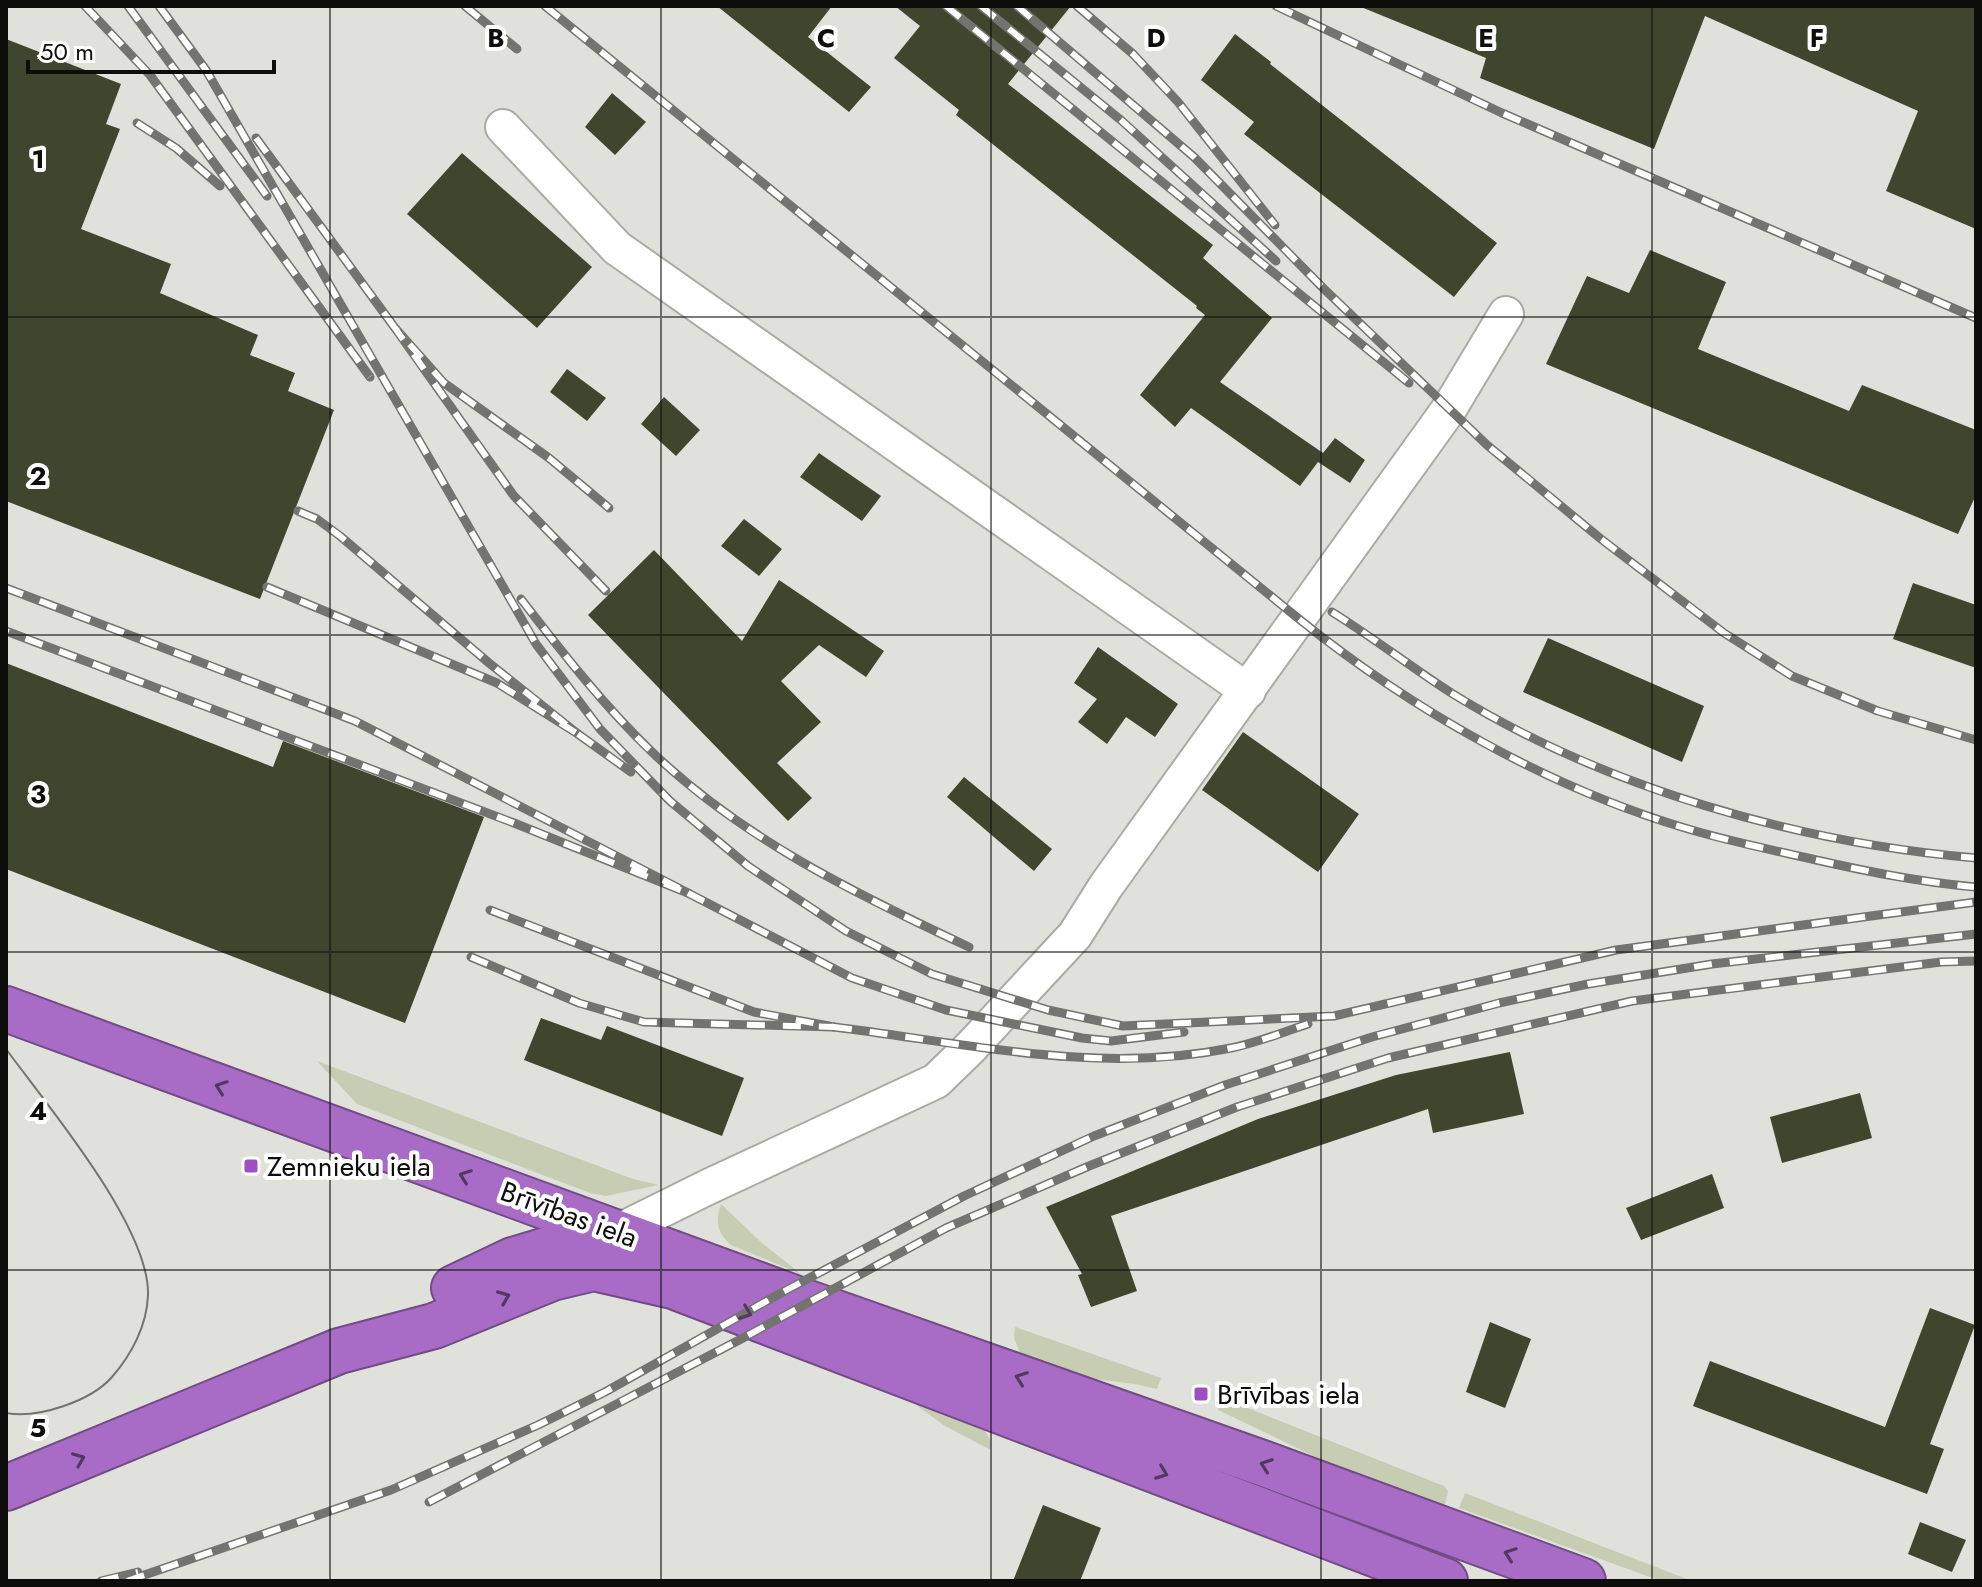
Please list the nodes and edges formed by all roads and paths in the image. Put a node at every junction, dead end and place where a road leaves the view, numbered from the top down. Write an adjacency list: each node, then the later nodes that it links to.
1 (503, 127): 3 (street)
2 (1506, 314): 3 (street)
3 (1248, 691): 5 (street)
4 (6, 1009): 5 (highway, Brīvības iela, one-way to 4)
5 (617, 1232): 6 (highway); 9 (highway, Brīvības iela, one-way to 5)
6 (339, 1351): 7 (highway, one-way to 6); 8 (highway, Brīvības iela, one-way to 8)
7 (6, 1488)
8 (1445, 1581)
9 (1583, 1581)

